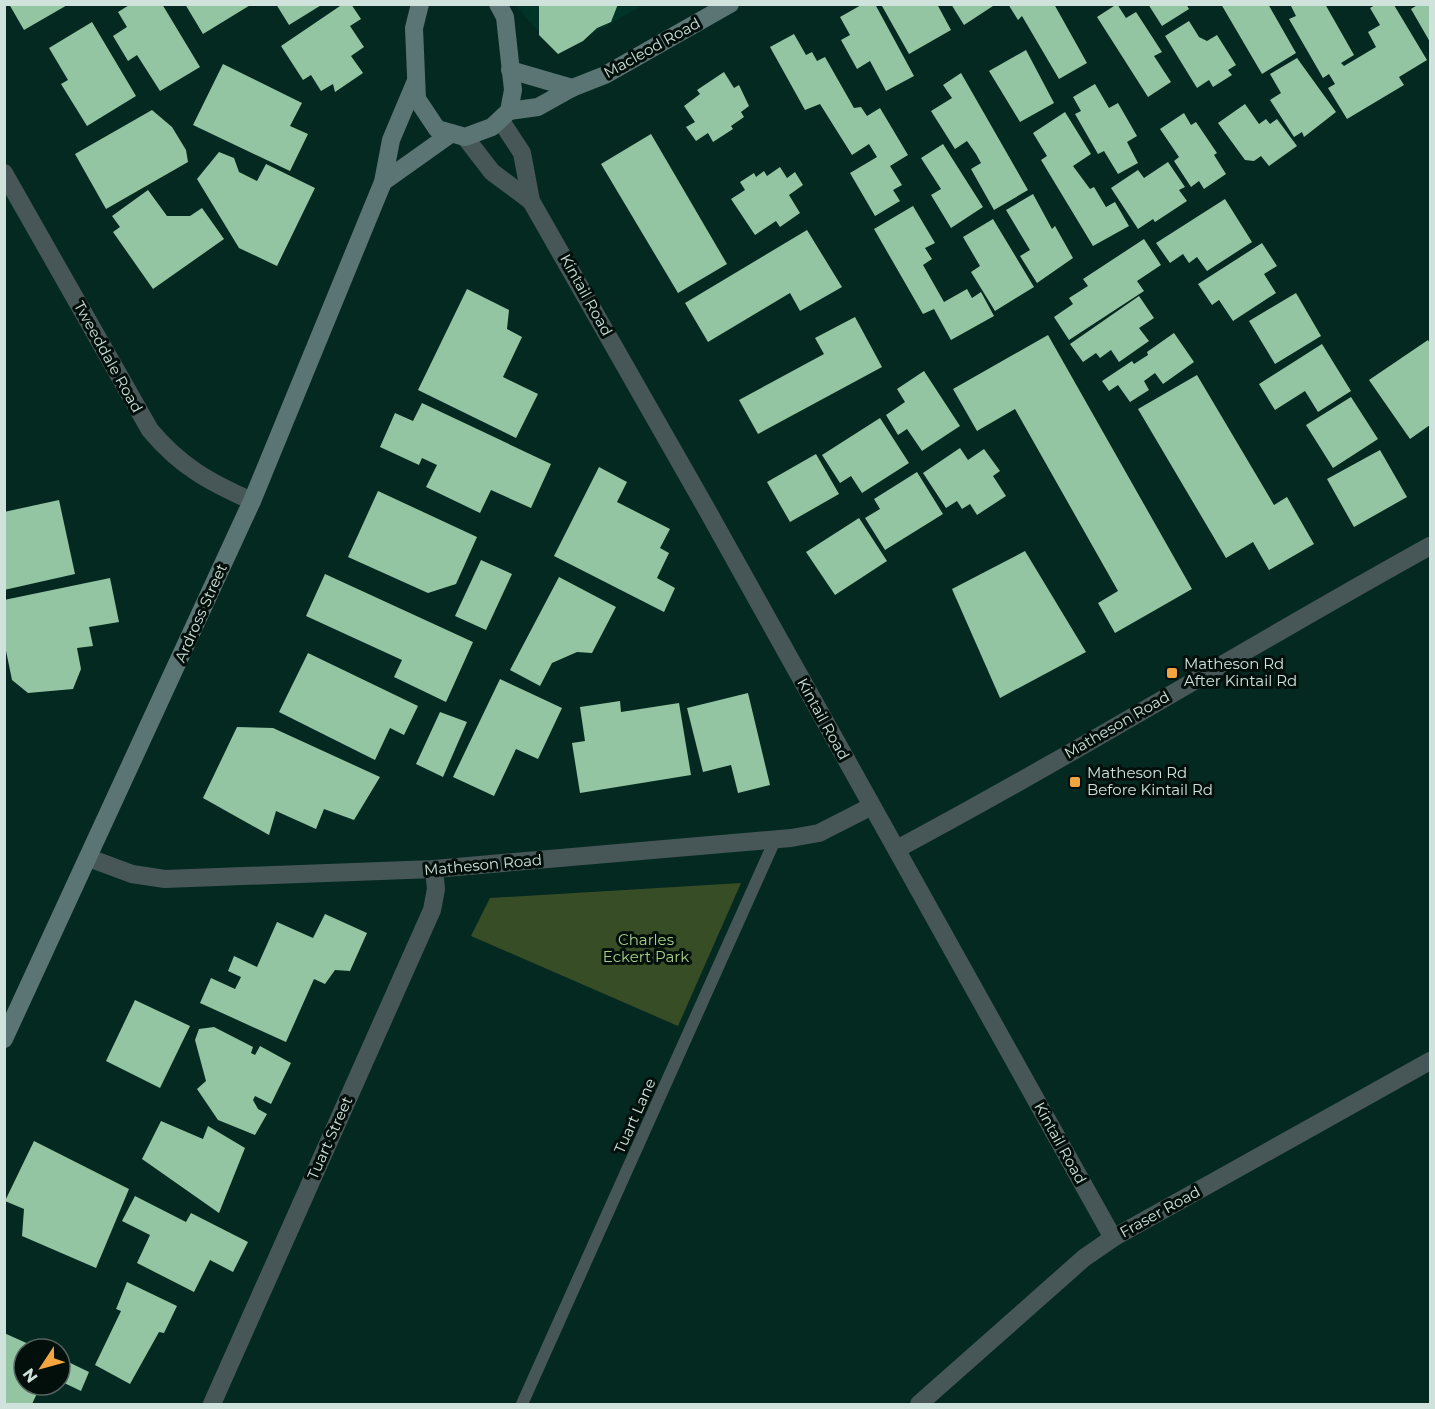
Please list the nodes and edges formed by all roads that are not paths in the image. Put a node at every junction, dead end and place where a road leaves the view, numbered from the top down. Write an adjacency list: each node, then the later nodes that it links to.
1 (498, 4): 4 (street)
2 (730, 4): 6 (street, Macleod Road)
3 (418, 6): 5 (street)
4 (510, 70): 6 (street); 7 (street)
5 (415, 83): 8 (street); 10 (street, Ardross Street)
6 (572, 88): 7 (street, Macleod Road)
7 (505, 116): 8 (street, Macleod Road); 11 (street, Kintail Road)
8 (459, 135): 10 (street); 11 (street, Kintail Road)
9 (4, 173): 12 (street, Tweeddale Road)
10 (383, 182): 12 (street, Ardross Street)
11 (531, 201): 14 (street, Kintail Road)
12 (252, 501): 17 (street, Ardross Street)
13 (1431, 546): 16 (street, Matheson Road)
14 (872, 806): 15 (street, Matheson Road); 16 (street, Kintail Road)
15 (775, 840): 18 (street, Matheson Road); 23 (lane, Tuart Lane)
16 (897, 849): 21 (street, Kintail Road)
17 (90, 858): 18 (street, Matheson Road); 19 (street, Ardross Street)
18 (434, 869): 22 (street, Tuart Street)
19 (4, 1039)
20 (1431, 1061): 21 (street, Fraser Road)
21 (1113, 1238): 24 (street, Fraser Road)
22 (212, 1404)
23 (522, 1404)
24 (919, 1404)

